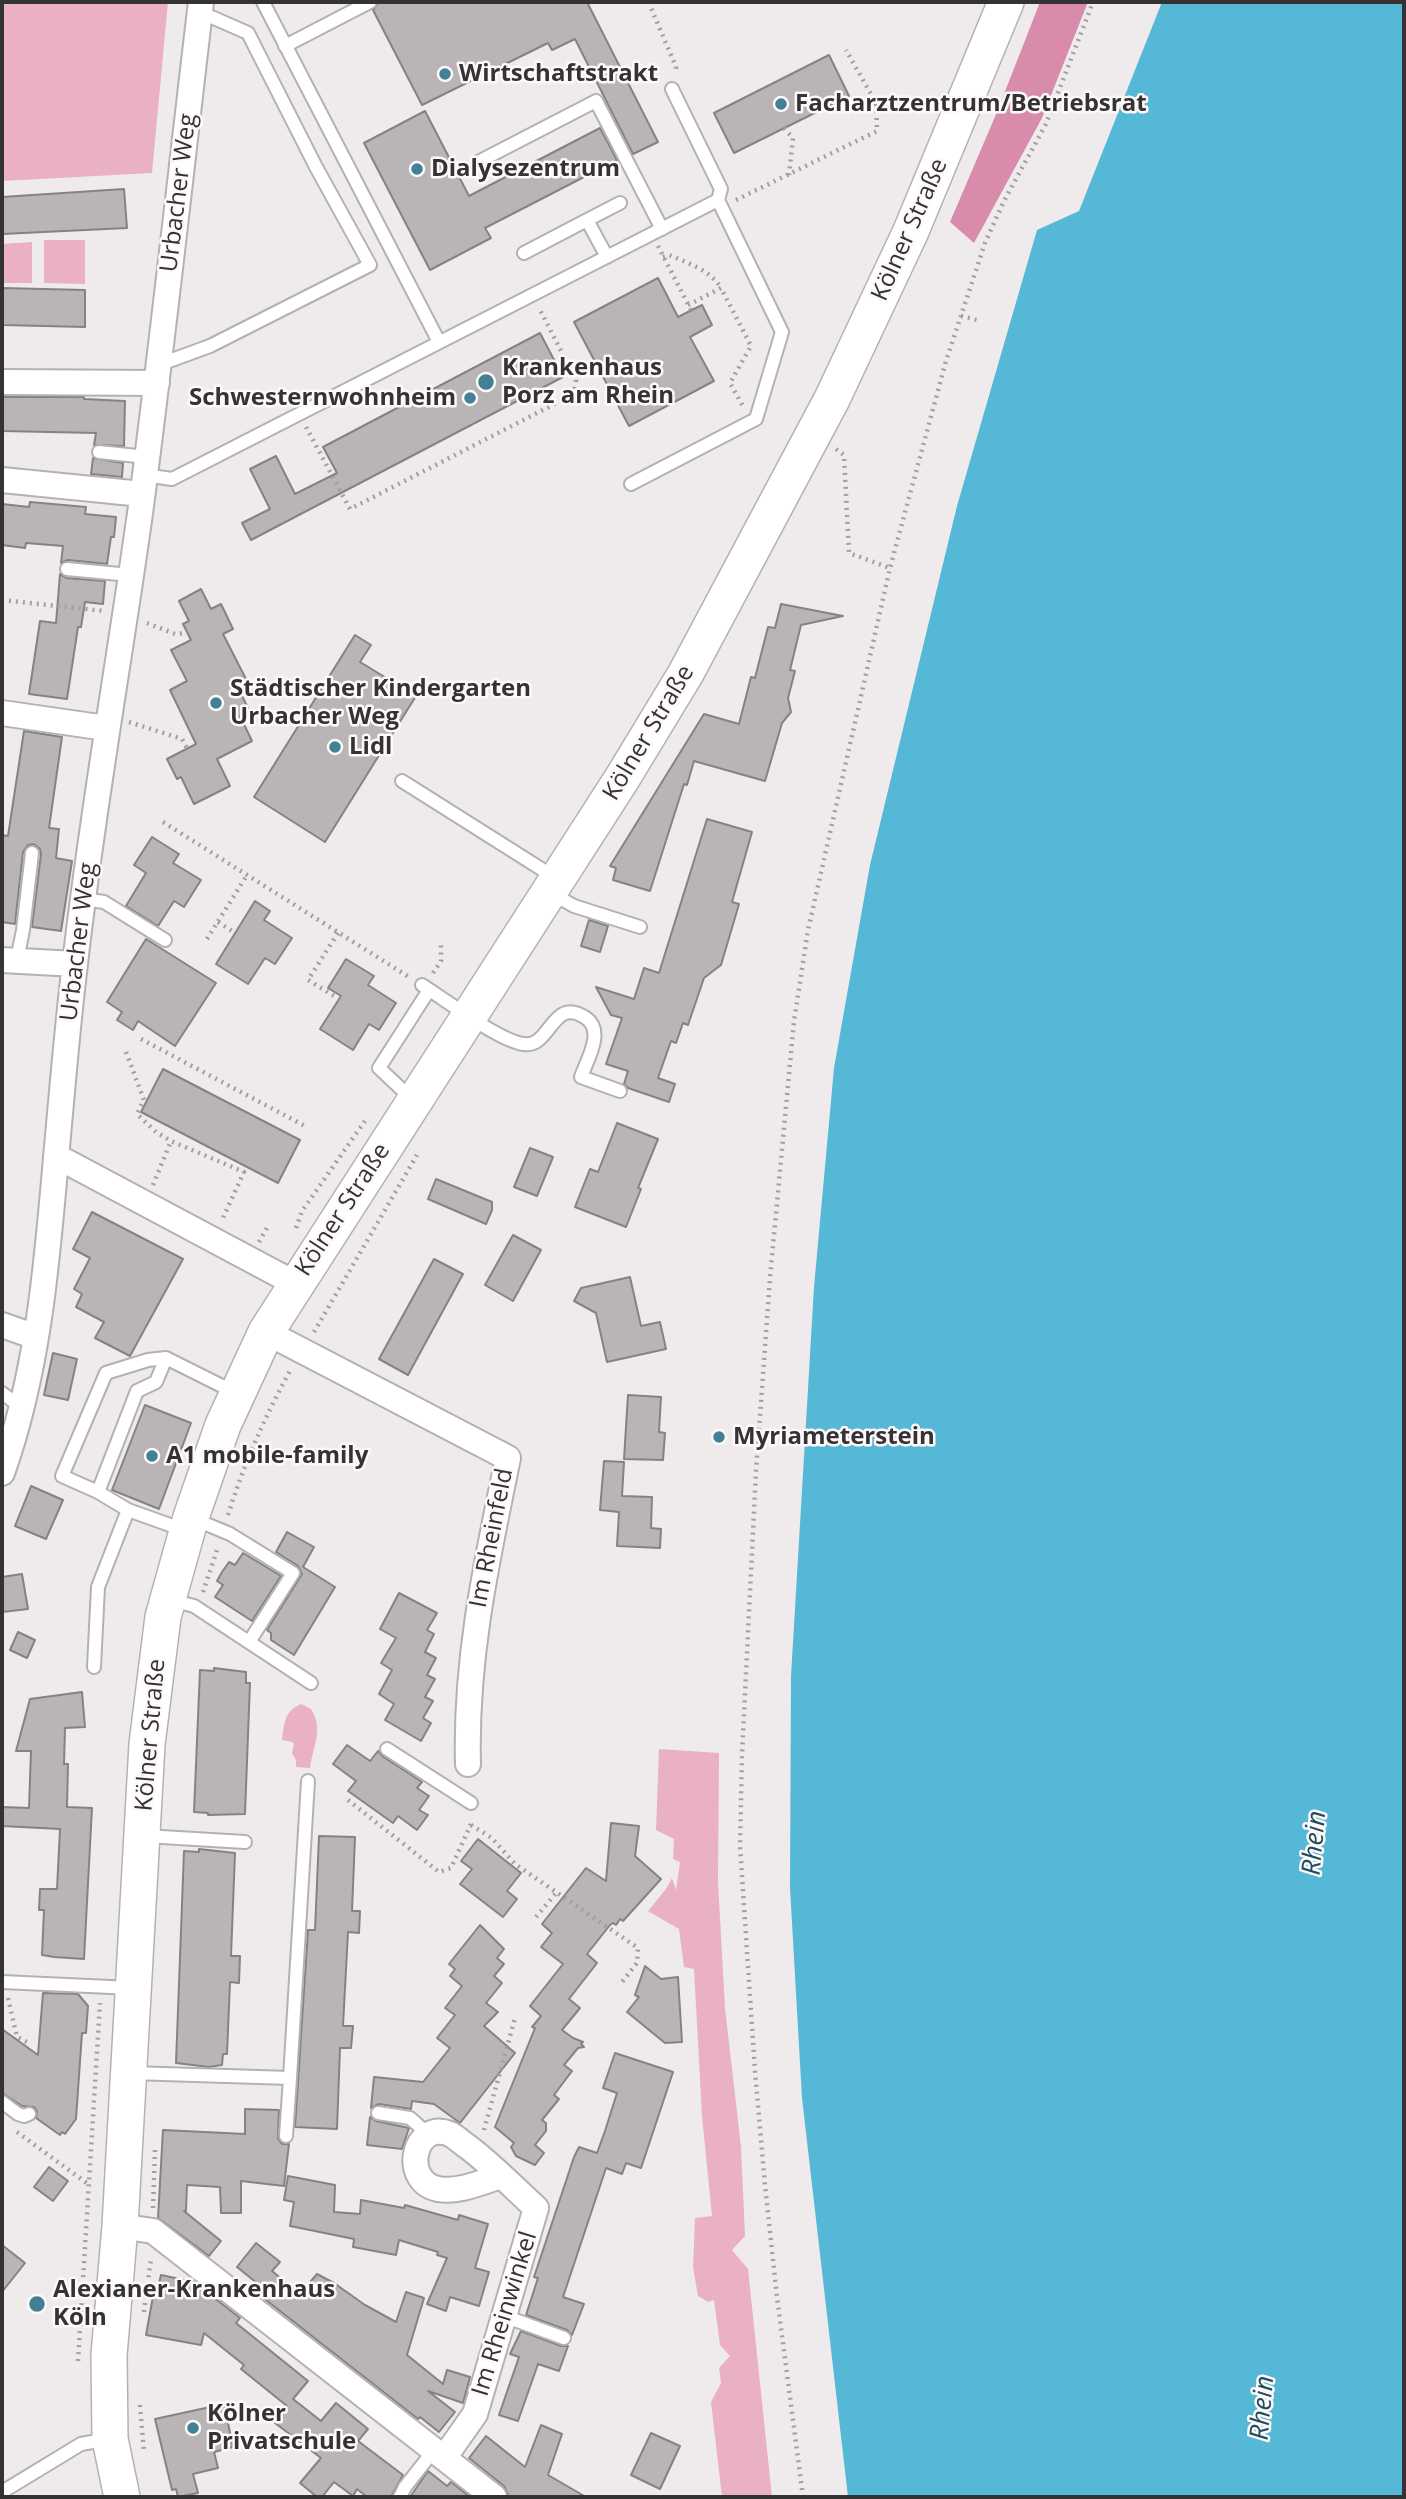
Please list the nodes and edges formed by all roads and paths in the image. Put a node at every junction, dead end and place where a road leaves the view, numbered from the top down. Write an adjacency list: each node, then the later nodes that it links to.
1 (263, 2): 7 (lane)
2 (369, 2): 7 (lane)
3 (652, 2): 9 (path)
4 (1006, 2): 49 (main road, Kölner Straße)
5 (1093, 2): 22 (path)
6 (200, 7): 25 (street, Urbacher Weg); 25 (lane)
7 (285, 46): 24 (lane)
8 (846, 50): 12 (path)
9 (672, 89): 13 (lane)
10 (784, 128): 12 (path)
11 (478, 162): 16 (lane)
12 (789, 176): 13 (path)
13 (719, 195): 16 (lane); 28 (lane)
14 (620, 202): 15 (lane)
15 (587, 220): 17 (lane); 18 (lane)
16 (657, 231): 18 (lane); 19 (path)
17 (524, 253)
18 (607, 257): 21 (lane)
19 (663, 257): 20 (path); 20 (path)
20 (721, 288): 28 (path)
21 (532, 294): 24 (lane); 27 (path)
22 (961, 316): 23 (path); 36 (path)
23 (977, 320)
24 (439, 342): 27 (lane)
25 (158, 374): 26 (street); 33 (street, Urbacher Weg)
26 (2, 382)
27 (299, 414): 33 (lane)
28 (756, 419): 35 (lane)
29 (841, 437): 30 (path)
30 (835, 449): 32 (path); 36 (path)
31 (99, 452): 33 (lane)
32 (829, 461)
33 (144, 476): 34 (street); 38 (street, Urbacher Weg)
34 (2, 480)
35 (631, 484)
36 (890, 568): 130 (path)
37 (67, 569): 38 (lane)
38 (130, 575): 40 (street, Urbacher Weg)
39 (2, 600): 40 (path)
40 (125, 614): 41 (path); 43 (street, Urbacher Weg)
41 (187, 633)
42 (2, 713): 43 (street)
43 (107, 722): 44 (path); 50 (street, Urbacher Weg)
44 (187, 748)
45 (402, 781): 49 (lane)
46 (163, 821): 48 (path)
47 (32, 853): 58 (lane)
48 (247, 875): 51 (path); 54 (path)
49 (553, 886): 52 (lane); 62 (main road, Kölner Straße)
50 (83, 899): 56 (lane); 59 (street, Urbacher Weg)
51 (218, 922): 53 (path); 55 (path)
52 (640, 927)
53 (235, 933)
54 (338, 933): 60 (path); 61 (path)
55 (207, 939)
56 (165, 940)
57 (441, 945): 60 (path)
58 (9, 960): 59 (street)
59 (75, 964): 70 (street, Urbacher Weg)
60 (425, 987): 62 (lane); 65 (lane)
61 (339, 999)
62 (470, 1015): 65 (main road, Kölner Straße); 66 (lane)
63 (141, 1039): 67 (path)
64 (127, 1052): 68 (path)
65 (403, 1091): 73 (path); 74 (main road, Kölner Straße)
66 (620, 1091)
67 (305, 1126)
68 (171, 1141): 71 (path); 72 (path)
69 (420, 1149): 78 (path)
70 (56, 1156): 74 (street); 77 (street, Urbacher Weg)
71 (153, 1185)
72 (222, 1220)
73 (299, 1222)
74 (296, 1284): 76 (main road, Kölner Straße)
75 (2, 1325): 77 (street)
76 (266, 1332): 78 (street, Im Rheinfeld); 80 (main road, Kölner Straße)
77 (36, 1337): 81 (street, Urbacher Weg)
78 (304, 1350): 86 (path); 92 (street, Im Rheinfeld)
79 (166, 1358): 80 (lane); 83 (lane); 83 (lane)
80 (237, 1393): 85 (main road, Kölner Straße)
81 (12, 1398): 82 (street, Urbacher Weg)
82 (2, 1473)
83 (98, 1492): 84 (lane)
84 (128, 1510): 85 (lane); 89 (lane)
85 (189, 1525): 86 (lane); 87 (main road, Kölner Straße)
86 (223, 1531): 87 (path); 88 (lane)
87 (183, 1604): 88 (lane); 97 (main road, Kölner Straße)
88 (250, 1642): 90 (lane)
89 (94, 1667)
90 (311, 1683)
91 (387, 1749): 95 (lane)
92 (468, 1764)
93 (308, 1781): 107 (lane)
94 (348, 1800): 96 (path)
95 (474, 1808): 96 (path)
96 (471, 1825): 99 (path)
97 (142, 1836): 98 (lane); 103 (main road, Kölner Straße)
98 (245, 1842)
99 (556, 1892): 100 (path); 102 (path)
100 (536, 1917)
101 (3, 1982): 103 (lane); 105 (path)
102 (622, 1982)
103 (132, 1988): 106 (main road, Kölner Straße)
104 (515, 2018): 115 (path)
105 (27, 2042)
106 (128, 2072): 107 (lane); 118 (main road, Kölner Straße)
107 (289, 2078): 112 (lane)
108 (2, 2102): 110 (lane)
109 (378, 2113): 113 (lane)
110 (29, 2114)
111 (13, 2130): 117 (path)
112 (286, 2136)
113 (430, 2136): 115 (street, Im Rheinwinkel); 116 (street)
114 (156, 2142): 118 (path)
115 (477, 2154): 116 (street, Im Rheinwinkel)
116 (500, 2176): 119 (street, Im Rheinwinkel)
117 (88, 2184)
118 (136, 2228): 120 (path); 123 (main road, Kölner Straße); 124 (street)
119 (504, 2316): 121 (lane); 124 (street, Im Rheinwinkel)
120 (142, 2321)
121 (564, 2338)
122 (140, 2392): 125 (path)
123 (110, 2439): 126 (lane); 127 (main road, Kölner Straße)
124 (439, 2454): 128 (lane); 129 (street)
125 (144, 2459)
126 (2, 2492)
127 (122, 2497)
128 (400, 2497)
129 (494, 2497)
130 (803, 2497)

